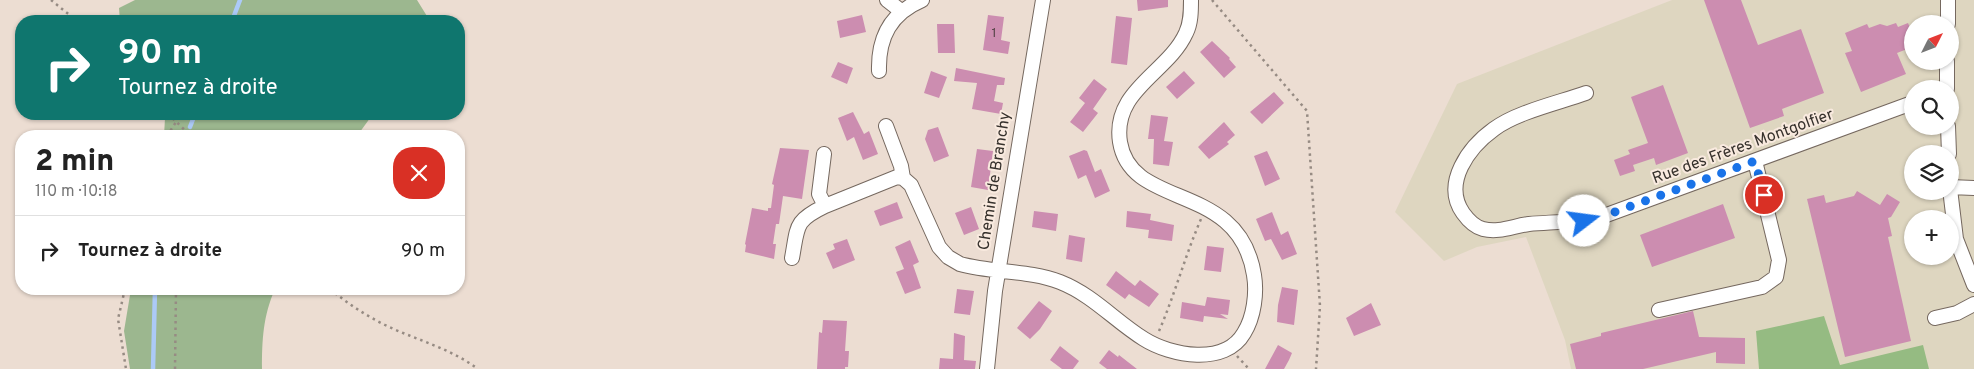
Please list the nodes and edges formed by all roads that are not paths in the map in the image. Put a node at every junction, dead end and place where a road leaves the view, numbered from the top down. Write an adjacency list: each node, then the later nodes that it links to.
1 (887, 0): 6 (street)
2 (922, 0): 6 (street)
3 (1043, 0): 20 (street, Chemin de Branchy)
4 (1191, 0): 20 (street)
5 (1948, 0): 7 (street)
6 (901, 11): 8 (street)
7 (1948, 15)
8 (879, 71)
9 (1586, 93): 13 (street, Rue des Frères Montgolfier)
10 (1904, 106): 13 (street, Rue des Frères Montgolfier)
11 (886, 126): 14 (street)
12 (824, 154): 18 (street)
13 (1755, 161): 23 (street)
14 (903, 178): 18 (street); 20 (street)
15 (1959, 188): 16 (street)
16 (1974, 188)
17 (1951, 200): 21 (street)
18 (825, 206): 19 (street)
19 (792, 258)
20 (998, 271): 25 (street, Chemin de Branchy)
21 (1973, 280)
22 (1974, 304): 24 (street)
23 (1659, 310)
24 (1935, 318)
25 (987, 369)

